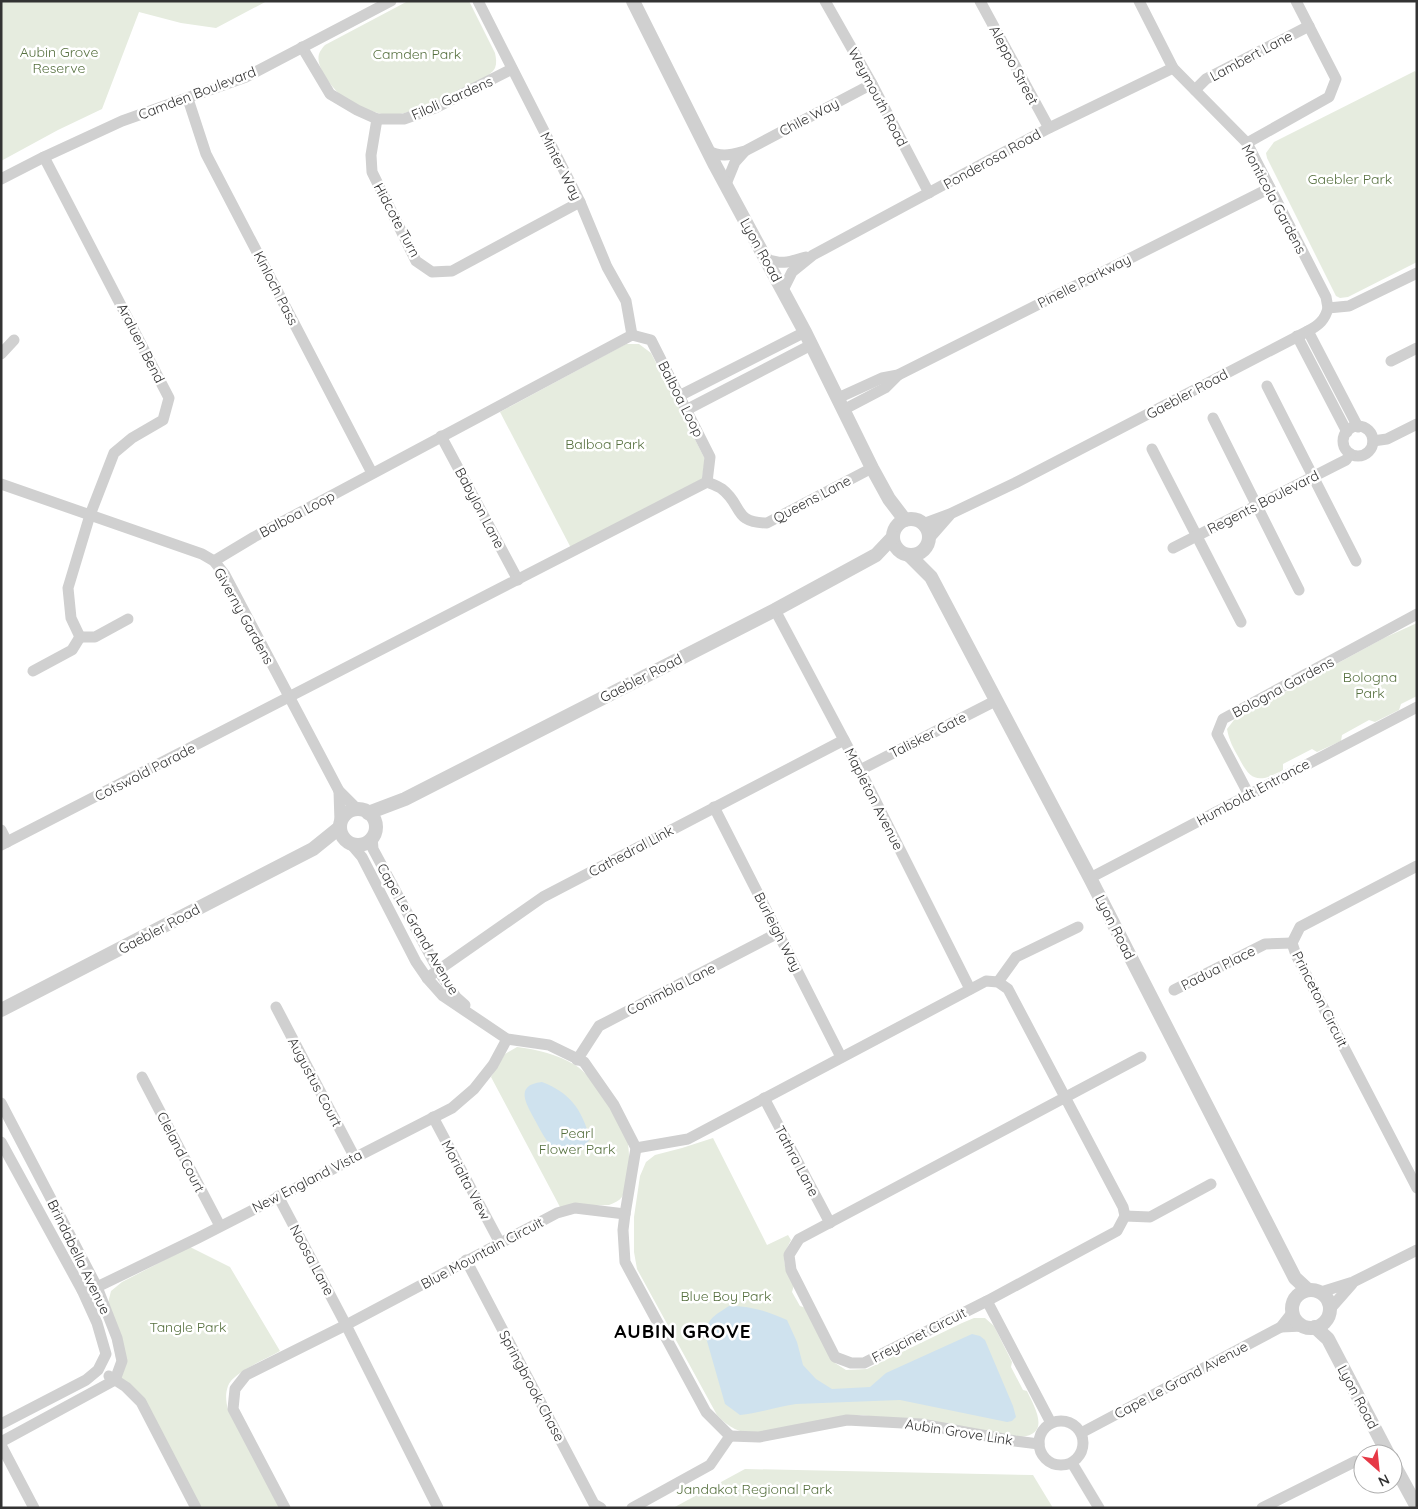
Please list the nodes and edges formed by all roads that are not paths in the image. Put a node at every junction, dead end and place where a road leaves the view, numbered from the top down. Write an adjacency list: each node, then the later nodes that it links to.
1 (390, 1): 9 (street, Camden Boulevard)
2 (478, 1): 11 (street, Minter Way)
3 (633, 1): 18 (street, Lyon Road)
4 (980, 1): 16 (street, Aleppo Street)
5 (1139, 1): 10 (street, Monticola Gardens)
6 (1296, 1): 8 (street)
7 (830, 2): 12 (street, Weymouth Road)
8 (1309, 26): 13 (street, Lambert Lane); 17 (street)
9 (302, 47): 14 (street, Camden Boulevard); 15 (street, Filoli Gardens)
10 (1173, 68): 13 (street, Monticola Gardens); 16 (street, Ponderosa Road)
11 (512, 69): 15 (street, Filoli Gardens); 25 (street, Minter Way)
12 (872, 84): 19 (street, Chile Way); 24 (street, Weymouth Road)
13 (1195, 90): 17 (street, Monticola Gardens)
14 (188, 99): 20 (street, Camden Boulevard); 52 (street, Kinloch Pass)
15 (377, 118): 25 (street, Hidcote Turn)
16 (1049, 128): 24 (street, Ponderosa Road)
17 (1247, 143): 23 (street, Monticola Gardens)
18 (708, 150): 19 (street, Chile Way); 22 (street, Lyon Road)
19 (745, 151): 22 (street, Chile Way)
20 (44, 157): 21 (street, Camden Boulevard); 59 (street, Araluen Bend)
21 (1, 179)
22 (726, 184): 27 (street, Lyon Road)
23 (1270, 188): 30 (street, Monticola Gardens); 42 (street, Pinelle Parkway)
24 (929, 193): 26 (street, Ponderosa Road)
25 (580, 202): 33 (street, Minter Way)
26 (813, 255): 27 (street, Ponderosa Road); 29 (street, Ponderosa Road)
27 (766, 259): 29 (street, Lyon Road)
28 (1417, 272): 30 (street)
29 (783, 290): 32 (street, Lyon Road)
30 (1328, 308): 31 (street, Gaebler Road)
31 (1308, 331): 34 (street, Gaebler Road); 46 (street)
32 (805, 332): 36 (street, Lyon Road); 41 (street)
33 (632, 336): 41 (street, Balboa Loop); 47 (street, Balboa Loop)
34 (1297, 336): 46 (street); 58 (street, Gaebler Road)
35 (14, 340): 38 (street)
36 (811, 345): 42 (street, Lyon Road); 43 (street)
37 (1417, 348): 39 (street)
38 (1, 354)
39 (1391, 362)
40 (1267, 386): 53 (street)
41 (679, 396): 43 (street, Balboa Loop)
42 (841, 404): 51 (street, Lyon Road)
43 (686, 410): 54 (street, Balboa Loop)
44 (1213, 418): 57 (street)
45 (1417, 424): 48 (street)
46 (1353, 429): 48 (street); 50 (street)
47 (441, 436): 52 (street, Balboa Loop); 71 (street, Babylon Lane)
48 (1373, 441): 50 (street)
49 (1152, 449): 63 (street)
50 (1350, 454): 53 (street, Regents Boulevard)
51 (872, 468): 54 (street, Queens Lane); 56 (street, Lyon Road)
52 (372, 473): 68 (street, Balboa Loop)
53 (1312, 478): 57 (street, Regents Boulevard); 69 (street)
54 (707, 482): 71 (street)
55 (1, 484): 59 (street, Giverny Gardens)
56 (889, 499): 60 (street, Lyon Road); 62 (street, Lyon Road)
57 (1256, 506): 63 (street, Regents Boulevard); 72 (street)
58 (950, 514): 61 (street, Gaebler Road); 64 (street, Gaebler Road)
59 (90, 515): 68 (street, Giverny Gardens); 77 (street, Araluen Bend)
60 (906, 520): 61 (street); 62 (street)
61 (923, 524): 64 (street)
62 (894, 534): 66 (street); 67 (street, Gaebler Road)
63 (1197, 536): 65 (street, Regents Boulevard); 76 (street)
64 (927, 543): 66 (street); 70 (street, Lyon Road)
65 (1173, 548)
66 (906, 554): 67 (street, Gaebler Road); 70 (street, Lyon Road)
67 (876, 555): 73 (street, Gaebler Road)
68 (214, 561): 79 (street, Giverny Gardens)
69 (1356, 561)
70 (931, 577): 80 (street, Lyon Road)
71 (518, 580): 79 (street)
72 (1299, 590)
73 (776, 610): 82 (street, Mapleton Avenue); 87 (street, Gaebler Road)
74 (1417, 614): 85 (street, Bologna Gardens)
75 (128, 619): 77 (street)
76 (1241, 622)
77 (80, 637): 78 (street)
78 (33, 671)
79 (289, 698): 84 (street, Giverny Gardens); 90 (street, Cotswold Parade)
80 (997, 700): 83 (street, Talisker Gate); 92 (street, Lyon Road)
81 (1417, 707): 85 (street, Humboldt Entrance)
82 (844, 740): 83 (street, Mapleton Avenue); 86 (street, Cathedral Link)
83 (860, 770): 99 (street, Mapleton Avenue)
84 (339, 791): 87 (street, Giverny Gardens); 89 (street, Giverny Gardens)
85 (1249, 795): 92 (street, Humboldt Entrance)
86 (714, 807): 94 (street, Burleigh Way); 96 (street, Cathedral Link)
87 (368, 821): 89 (street, Gaebler Road); 89 (street, Gaebler Road); 96 (street, Cape Le Grand Avenue)
88 (1, 830): 90 (street)
89 (344, 833): 97 (street, Cape Le Grand Avenue); 102 (street, Gaebler Road)
90 (4, 844)
91 (1416, 869): 95 (street, Princeton Circuit)
92 (1090, 878): 125 (street, Lyon Road)
93 (1078, 927): 98 (street)
94 (778, 933): 104 (street, Burleigh Way); 106 (street, Conimbla Lane)
95 (1292, 943): 100 (street, Padua Place); 116 (street, Princeton Circuit)
96 (438, 970): 97 (street, Cathedral Link); 103 (street, Cape Le Grand Avenue)
97 (427, 978): 103 (street, Cape Le Grand Avenue)
98 (998, 982): 99 (street); 108 (street)
99 (970, 989): 104 (street)
100 (1174, 990)
101 (276, 1007): 114 (street, Augustus Court)
102 (2, 1011)
103 (503, 1036): 106 (street, Cape Le Grand Avenue); 111 (street, New England Vista)
104 (841, 1057): 109 (street)
105 (1141, 1058): 108 (street, Freycinet Circuit)
106 (577, 1060): 113 (street, Cape Le Grand Avenue)
107 (142, 1077): 121 (street, Cleland Court)
108 (1065, 1097): 119 (street); 120 (street, Freycinet Circuit)
109 (764, 1098): 113 (street); 120 (street, Tathra Lane)
110 (1, 1103): 127 (street, Brindabella Avenue)
111 (434, 1117): 114 (street, New England Vista); 122 (street, Morialta View)
112 (1, 1142): 128 (street, Brindabella Avenue)
113 (636, 1148): 118 (street)
114 (354, 1156): 117 (street, New England Vista)
115 (1211, 1184): 119 (street)
116 (1417, 1188)
117 (278, 1196): 121 (street, New England Vista); 133 (street, Noosa Lane)
118 (625, 1214): 122 (street, Blue Mountain Circuit); 140 (street)
119 (1126, 1216): 130 (street, Freycinet Circuit)
120 (830, 1223): 130 (street, Freycinet Circuit)
121 (220, 1226): 127 (street, New England Vista)
122 (500, 1243): 124 (street, Blue Mountain Circuit)
123 (1417, 1250): 126 (street)
124 (466, 1260): 133 (street, Blue Mountain Circuit); 152 (street, Springbrook Chase)
125 (1295, 1278): 129 (street, Lyon Road); 131 (street)
126 (1353, 1282): 129 (street); 132 (street)
127 (97, 1287): 128 (street, New England Vista); 136 (street, Brindabella Avenue)
128 (82, 1290): 135 (street, Brindabella Avenue)
129 (1314, 1291): 131 (street); 132 (street)
130 (987, 1301): 137 (street)
131 (1293, 1306): 132 (street); 134 (street, Cape Le Grand Avenue)
132 (1318, 1321): 134 (street, Cape Le Grand Avenue); 143 (street, Lyon Road)
133 (346, 1325): 150 (street, Blue Mountain Circuit); 151 (street)
134 (1281, 1327): 139 (street, Cape Le Grand Avenue)
135 (98, 1370): 136 (street); 138 (street)
136 (115, 1380): 141 (street); 149 (street)
137 (1051, 1423): 139 (street); 142 (street)
138 (1, 1424)
139 (1081, 1433): 145 (street)
140 (730, 1436): 142 (street, Aubin Grove Link); 153 (street)
141 (1, 1443): 148 (street)
142 (1039, 1444): 145 (street)
143 (1383, 1444)
144 (1353, 1462): 155 (street)
145 (1072, 1463): 154 (street)
146 (1403, 1481): 147 (street)
147 (1417, 1507)
148 (34, 1508)
149 (196, 1508)
150 (285, 1508)
151 (438, 1508)
152 (601, 1508)
153 (632, 1508)
154 (1099, 1508)
155 (1262, 1508)

